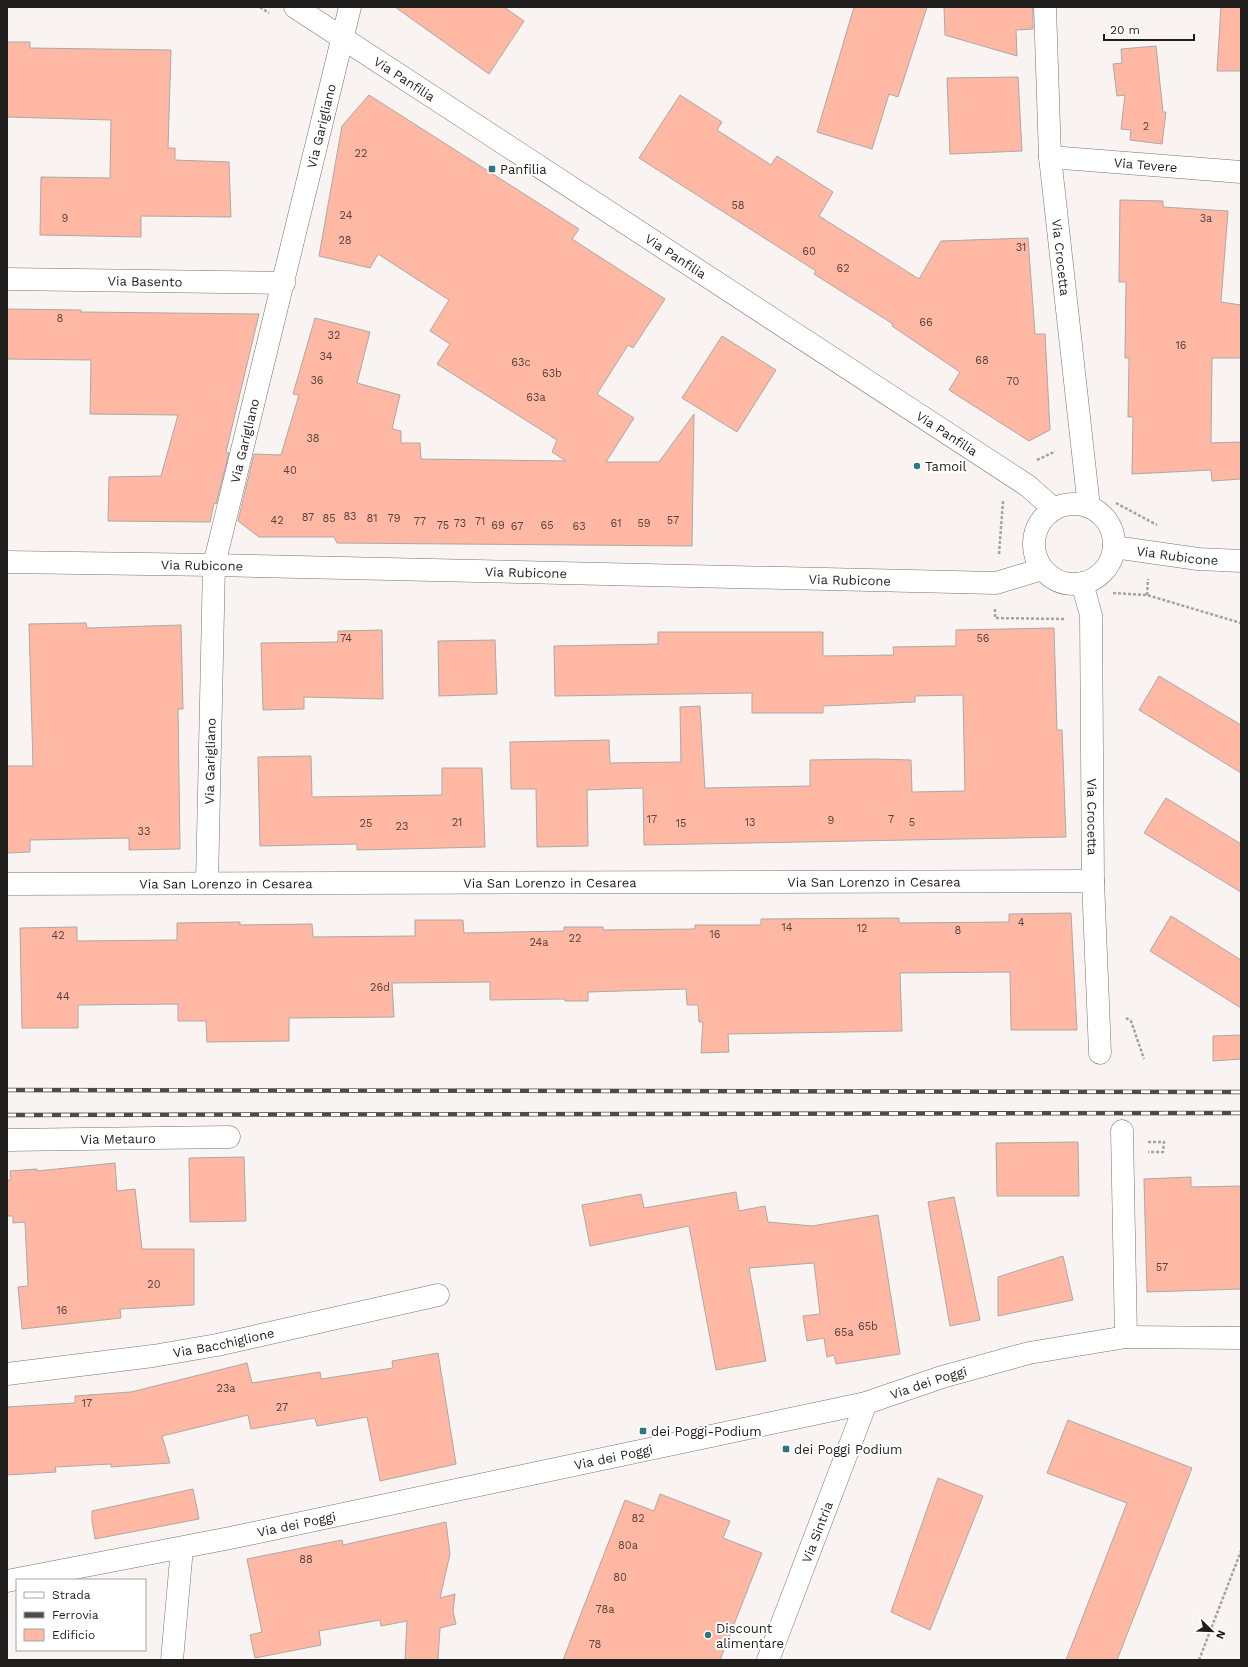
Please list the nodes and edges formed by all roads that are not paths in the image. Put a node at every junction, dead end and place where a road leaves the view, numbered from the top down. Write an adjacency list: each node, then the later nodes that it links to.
1 (295, 7): 4 (street, Via Panfilia)
2 (350, 7): 4 (street, Via Garigliano)
3 (1045, 7): 5 (street, Via Crocetta)
4 (344, 39): 8 (street, Via Garigliano); 10 (street, Via Panfilia)
5 (1050, 156): 6 (street, Via Tevere); 9 (street, Via Crocetta)
6 (1241, 172)
7 (7, 279): 8 (street, Via Basento)
8 (284, 283): 14 (street, Via Garigliano)
9 (1089, 507): 10 (street); 11 (street)
10 (1054, 509): 15 (street)
11 (1114, 547): 13 (street, Via Rubicone); 16 (street)
12 (7, 562): 14 (street, Via Rubicone)
13 (1241, 562)
14 (214, 565): 15 (street, Via Rubicone); 18 (street, Via Garigliano)
15 (1042, 569): 16 (street)
16 (1082, 583): 17 (street, Via Crocetta)
17 (1094, 881): 18 (street, Via San Lorenzo in Cesarea); 20 (street, Via Crocetta)
18 (207, 883): 19 (street, Via San Lorenzo in Cesarea)
19 (7, 884)
20 (1100, 1053)
21 (1122, 1131): 25 (street)
22 (229, 1137): 23 (street, Via Metauro)
23 (7, 1140)
24 (438, 1295): 27 (street, Via Bacchiglione)
25 (1126, 1337): 26 (street, Via dei Poggi); 28 (street, Via dei Poggi)
26 (1241, 1338)
27 (7, 1374)
28 (866, 1403): 29 (street, Via dei Poggi); 32 (street, Via Sintria)
29 (182, 1548): 30 (street, Via dei Poggi); 31 (street)
30 (7, 1580)
31 (172, 1660)
32 (768, 1660)

